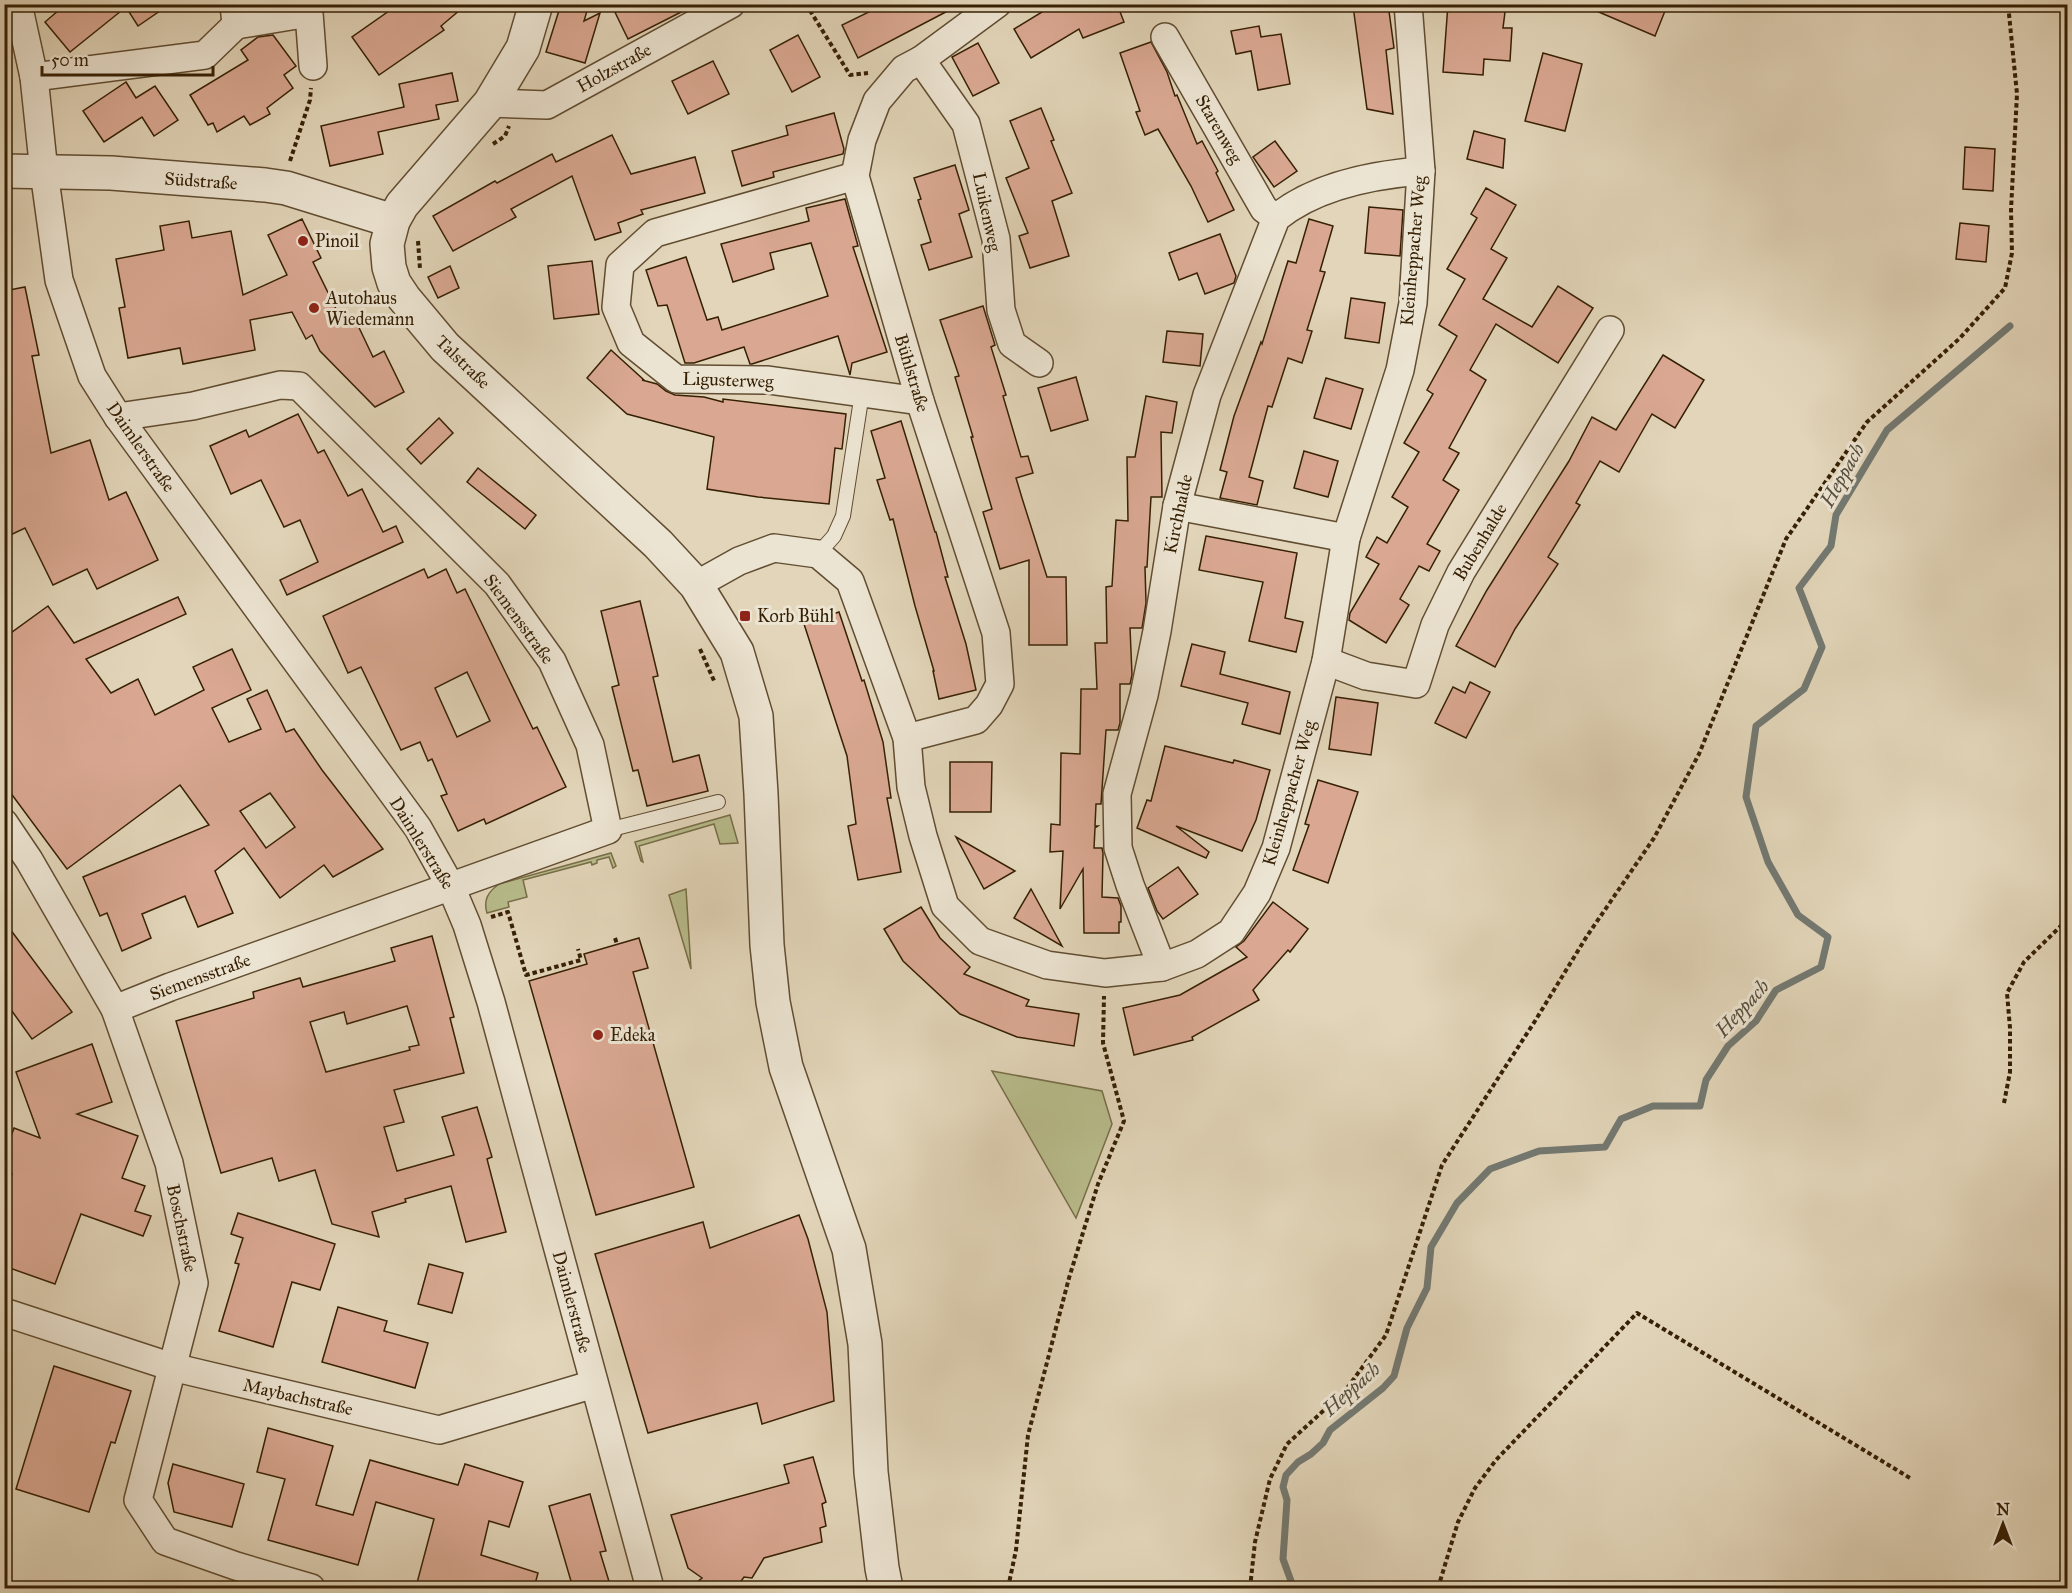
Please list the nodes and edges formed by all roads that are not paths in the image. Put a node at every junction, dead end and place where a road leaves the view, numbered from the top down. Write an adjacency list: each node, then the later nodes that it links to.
1 (18, 4): 10 (street, Daimlerstraße)
2 (537, 4): 11 (street, Talstraße)
3 (731, 4): 11 (street, Holzstraße)
4 (997, 4): 8 (street, Bühlstraße)
5 (1411, 7): 13 (street, Kleinheppacher Weg)
6 (235, 15): 9 (street); 10 (street)
7 (1165, 37): 16 (street, Starenweg)
8 (921, 60): 15 (street, Bühlstraße); 19 (street, Luikenweg)
9 (313, 66)
10 (34, 77): 14 (street, Daimlerstraße)
11 (504, 103): 17 (street, Talstraße)
12 (4, 171): 14 (street, Südstraße)
13 (1420, 171): 16 (street); 24 (street, Kleinheppacher Weg)
14 (44, 172): 17 (street, Südstraße); 22 (street, Daimlerstraße)
15 (855, 176): 20 (street, Ligusterweg); 21 (street, Bühlstraße)
16 (1276, 218): 23 (street, Kirchhalde)
17 (405, 229): 26 (street, Talstraße)
18 (1610, 330): 27 (street, Bubenhalde)
19 (1039, 363)
20 (862, 393): 21 (street, Ligusterweg); 25 (lane)
21 (920, 402): 28 (street, Bühlstraße)
22 (118, 417): 31 (street, Siemensstraße); 32 (street, Daimlerstraße)
23 (1178, 506): 24 (street); 33 (street, Kirchhalde)
24 (1346, 538): 27 (street, Kleinheppacher Weg)
25 (818, 554): 26 (street); 28 (street, Kleinheppacher Weg)
26 (696, 585): 40 (street, Talstraße)
27 (1326, 661): 33 (street, Kleinheppacher Weg)
28 (907, 738): 33 (street, Kleinheppacher Weg)
29 (718, 802): 31 (lane)
30 (4, 823): 34 (street, Boschstraße)
31 (608, 830): 32 (street, Siemensstraße)
32 (451, 887): 34 (street, Siemensstraße); 37 (street, Daimlerstraße)
33 (1162, 967)
34 (115, 1009): 36 (street, Boschstraße)
35 (4, 1312): 36 (street, Maybachstraße)
36 (172, 1367): 37 (street, Maybachstraße); 38 (street, Boschstraße)
37 (594, 1384): 39 (street, Daimlerstraße)
38 (311, 1588)
39 (650, 1588)
40 (886, 1588)

